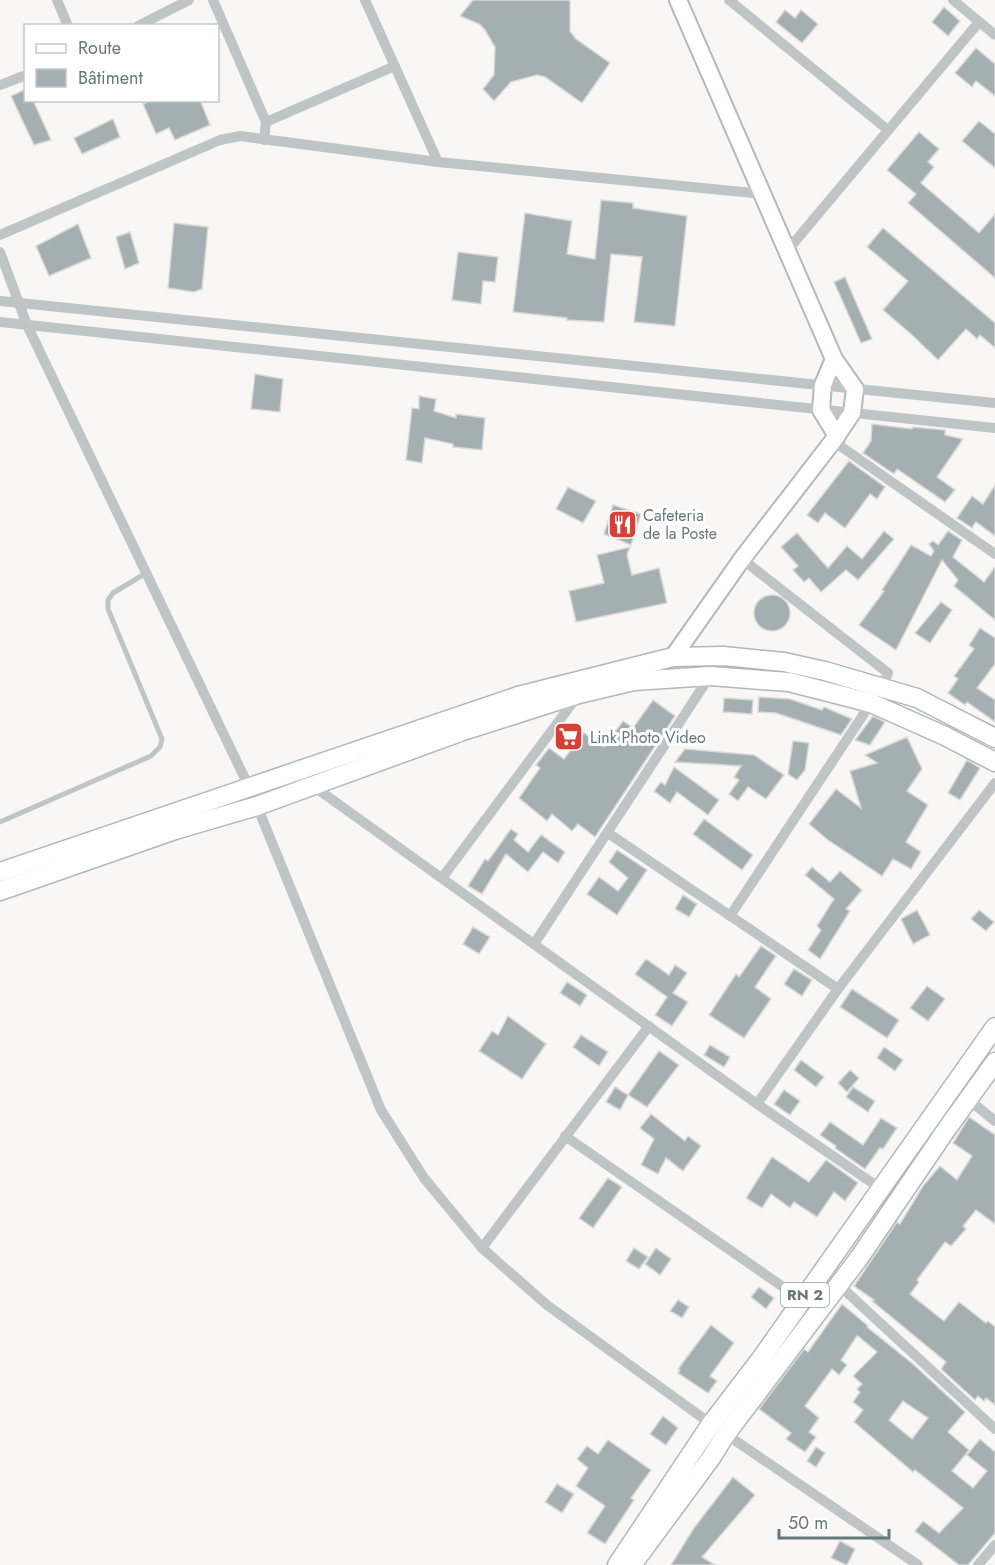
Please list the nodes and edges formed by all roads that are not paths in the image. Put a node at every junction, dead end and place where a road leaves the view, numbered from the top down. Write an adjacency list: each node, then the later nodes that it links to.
1 (57, 0): 9 (street)
2 (189, 0): 10 (street)
3 (213, 0): 15 (street)
4 (365, 0): 12 (street)
5 (678, 0): 19 (street)
6 (729, 0): 16 (street)
7 (953, 0): 8 (street)
8 (979, 22): 11 (street); 16 (street)
9 (67, 24)
10 (142, 24)
11 (995, 35)
12 (395, 66): 15 (street); 18 (street)
13 (24, 76): 14 (street)
14 (0, 85)
15 (267, 122): 17 (street)
16 (888, 130): 21 (street)
17 (264, 140): 18 (street); 20 (street)
18 (438, 162): 19 (street)
19 (763, 194): 21 (street)
20 (0, 234)
21 (787, 251): 27 (street)
22 (0, 252): 24 (street)
23 (0, 301): 24 (street)
24 (19, 303): 26 (street); 28 (street)
25 (0, 322): 26 (street)
26 (27, 326): 31 (street); 37 (street)
27 (834, 359): 28 (street); 29 (street)
28 (823, 385): 29 (street); 31 (street)
29 (855, 389): 30 (street); 32 (street)
30 (995, 403)
31 (822, 410): 32 (street); 34 (street)
32 (852, 413): 33 (street); 34 (street)
33 (995, 428)
34 (835, 439): 35 (street); 36 (street)
35 (995, 554)
36 (742, 559): 38 (street); 40 (street)
37 (146, 573): 48 (street); 50 (lane)
38 (673, 657): 40 (main road); 45 (main road)
39 (710, 676): 41 (main road); 42 (main road); 51 (street)
40 (882, 687): 43 (main road)
41 (579, 694): 47 (main road); 53 (street)
42 (871, 704): 44 (main road); 55 (street)
43 (995, 738)
44 (995, 762)
45 (295, 773): 47 (street); 48 (main road)
46 (995, 783): 57 (street)
47 (314, 786): 49 (main road); 53 (street)
48 (249, 787): 52 (main road)
49 (257, 806): 54 (main road); 66 (street)
50 (0, 822)
51 (608, 833): 55 (street); 56 (street)
52 (0, 872)
53 (442, 878): 56 (street)
54 (0, 891)
55 (730, 916): 57 (street)
56 (534, 944): 58 (street)
57 (838, 989): 62 (street)
58 (649, 1026): 62 (street); 64 (street)
59 (995, 1027): 65 (main road, RN 2)
60 (995, 1062): 61 (main road, RN 2)
61 (968, 1099): 63 (street); 67 (main road, RN 2)
62 (757, 1104): 65 (street)
63 (995, 1121)
64 (565, 1136): 66 (street); 68 (street)
65 (880, 1189): 68 (main road, RN 2)
66 (482, 1248): 69 (street)
67 (839, 1285): 69 (main road, RN 2); 70 (street)
68 (802, 1300): 69 (main road, RN 2)
69 (718, 1429): 72 (main road, RN 2); 73 (main road, RN 2); 74 (street)
70 (995, 1429)
71 (995, 1545): 75 (street)
72 (617, 1565)
73 (632, 1565)
74 (918, 1565)
75 (978, 1565)

